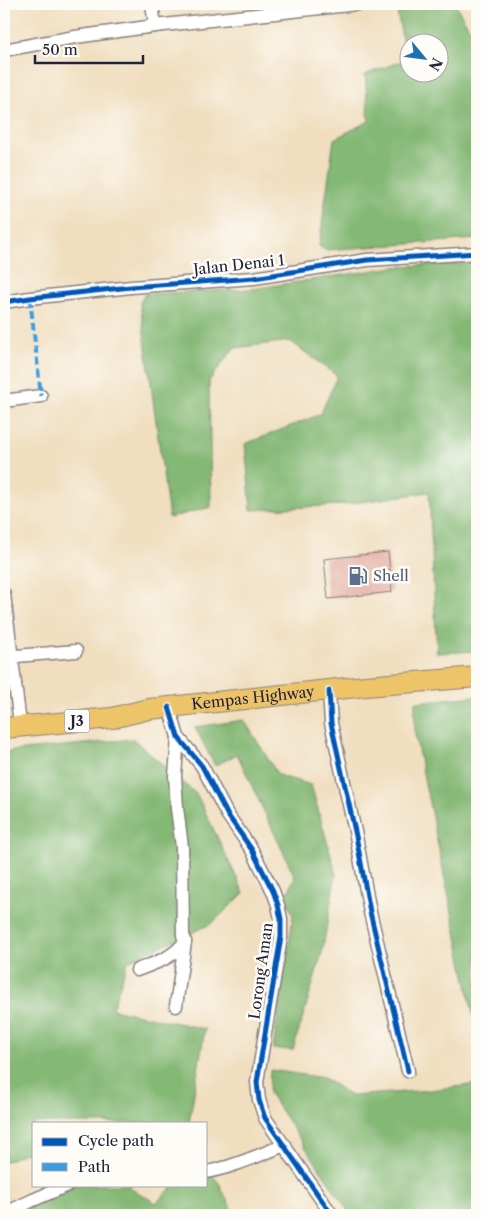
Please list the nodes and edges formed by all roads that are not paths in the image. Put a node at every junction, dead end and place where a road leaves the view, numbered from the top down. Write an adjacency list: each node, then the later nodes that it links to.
1 (152, 4): 3 (street)
2 (357, 4): 3 (street)
3 (155, 26): 4 (street)
4 (4, 50)
5 (477, 253): 6 (street, Jalan Denai 1)
6 (4, 302)
7 (41, 396): 8 (street)
8 (4, 401)
9 (4, 594): 11 (street)
10 (76, 650): 11 (street)
11 (8, 657): 15 (street)
12 (477, 677): 13 (main road, Kempas Highway / J3)
13 (329, 691): 14 (main road, Kempas Highway / J3); 20 (street)
14 (169, 706): 15 (main road, Kempas Highway / J3); 16 (street, Lorong Aman)
15 (9, 720)
16 (178, 737): 17 (street); 21 (street, Lorong Aman)
17 (185, 942): 18 (street); 19 (street)
18 (137, 970)
19 (176, 1006)
20 (408, 1071)
21 (285, 1145): 22 (street); 25 (street, Lorong Aman)
22 (208, 1172)
23 (66, 1186): 24 (street)
24 (4, 1214)
25 (332, 1215)

